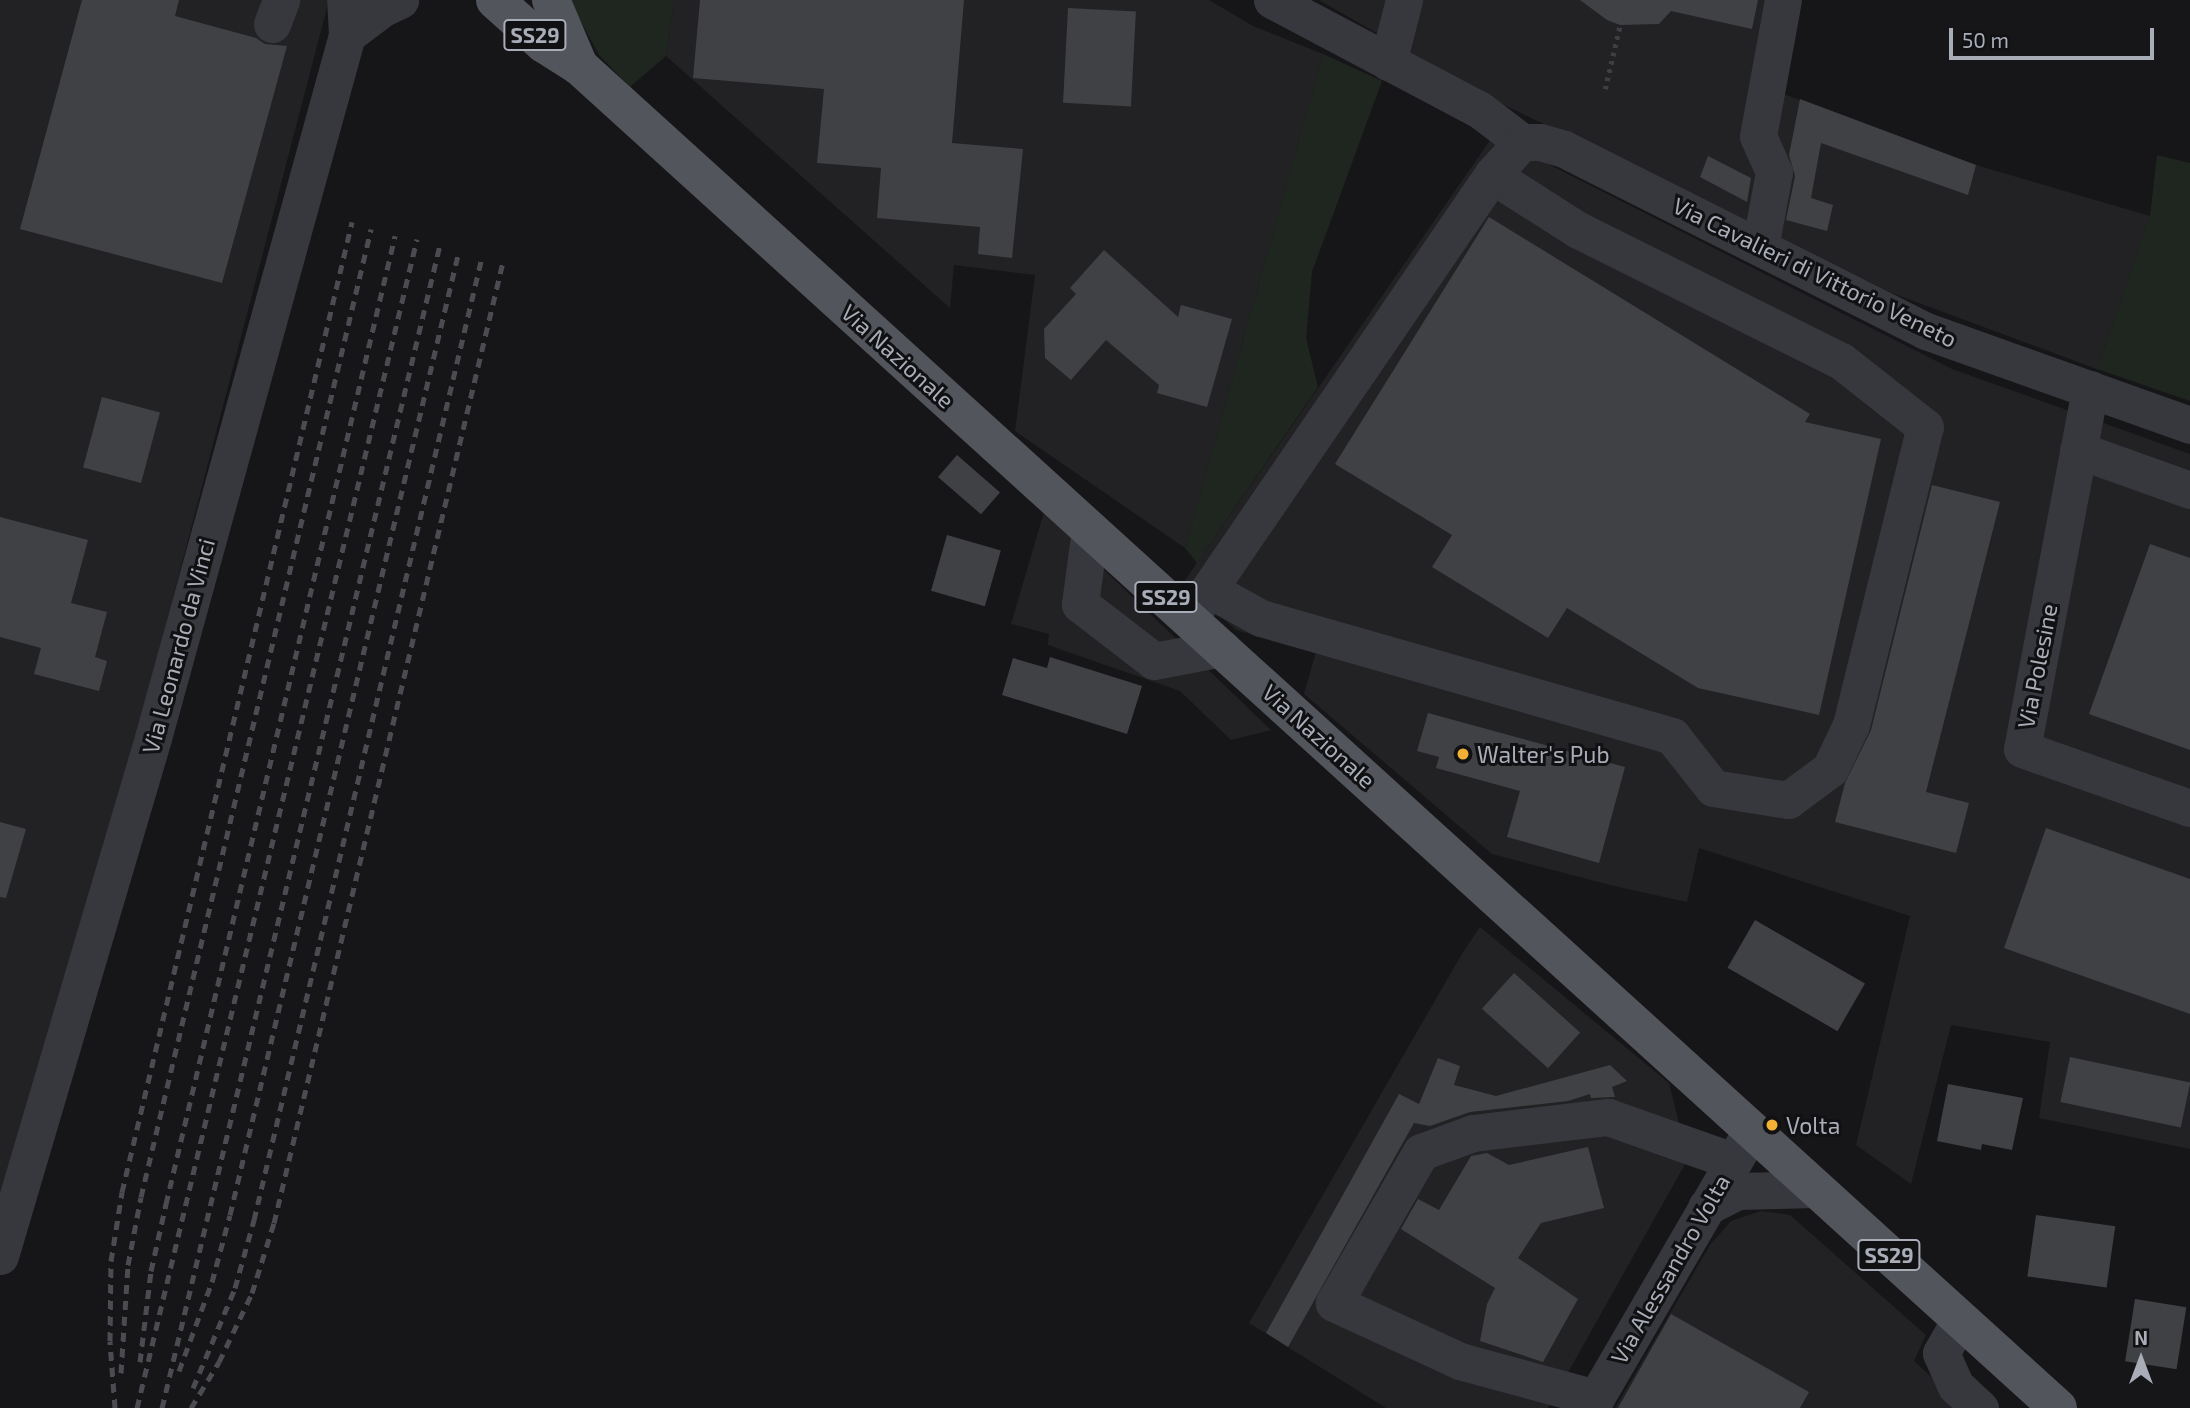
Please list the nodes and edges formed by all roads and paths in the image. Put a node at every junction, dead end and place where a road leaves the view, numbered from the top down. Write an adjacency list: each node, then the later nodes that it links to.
1 (400, 0): 7 (street, Via Leonardo da Vinci)
2 (495, 0): 10 (main road, Via Nazionale / SS29)
3 (551, 0): 10 (main road, Via Nazionale / SS29)
4 (1272, 0): 9 (street, Via Cavalieri di Vittorio Veneto)
5 (1404, 0): 9 (street)
6 (1783, 0): 14 (street)
7 (346, 17): 26 (street, Via Leonardo da Vinci)
8 (1620, 25): 11 (path)
9 (1388, 62): 12 (street, Via Cavalieri di Vittorio Veneto)
10 (579, 66): 19 (main road, Via Nazionale / SS29)
11 (1605, 89)
12 (1522, 142): 13 (street); 14 (street, Via Cavalieri di Vittorio Veneto)
13 (1492, 175): 20 (street); 20 (street)
14 (1760, 247): 15 (street, Via Cavalieri di Vittorio Veneto)
15 (2090, 389): 16 (street, Via Cavalieri di Vittorio Veneto); 17 (street, Via Polesine)
16 (2190, 425)
17 (2078, 450): 18 (street); 22 (street, Via Polesine)
18 (2190, 490)
19 (1090, 529): 20 (main road, Via Nazionale / SS29); 21 (street)
20 (1199, 604): 21 (main road, Via Nazionale / SS29)
21 (1222, 648): 23 (main road, Via Nazionale / SS29)
22 (2190, 808)
23 (1742, 1146): 24 (main road, Via Nazionale / SS29); 25 (street, Via Alessandro Volta); 28 (street)
24 (1817, 1189): 25 (street); 27 (main road, Via Nazionale / SS29)
25 (1706, 1207): 28 (street, Via Alessandro Volta)
26 (0, 1256)
27 (1960, 1320): 29 (street); 30 (main road, Via Nazionale / SS29)
28 (1593, 1403)
29 (1980, 1408)
30 (2058, 1408)

